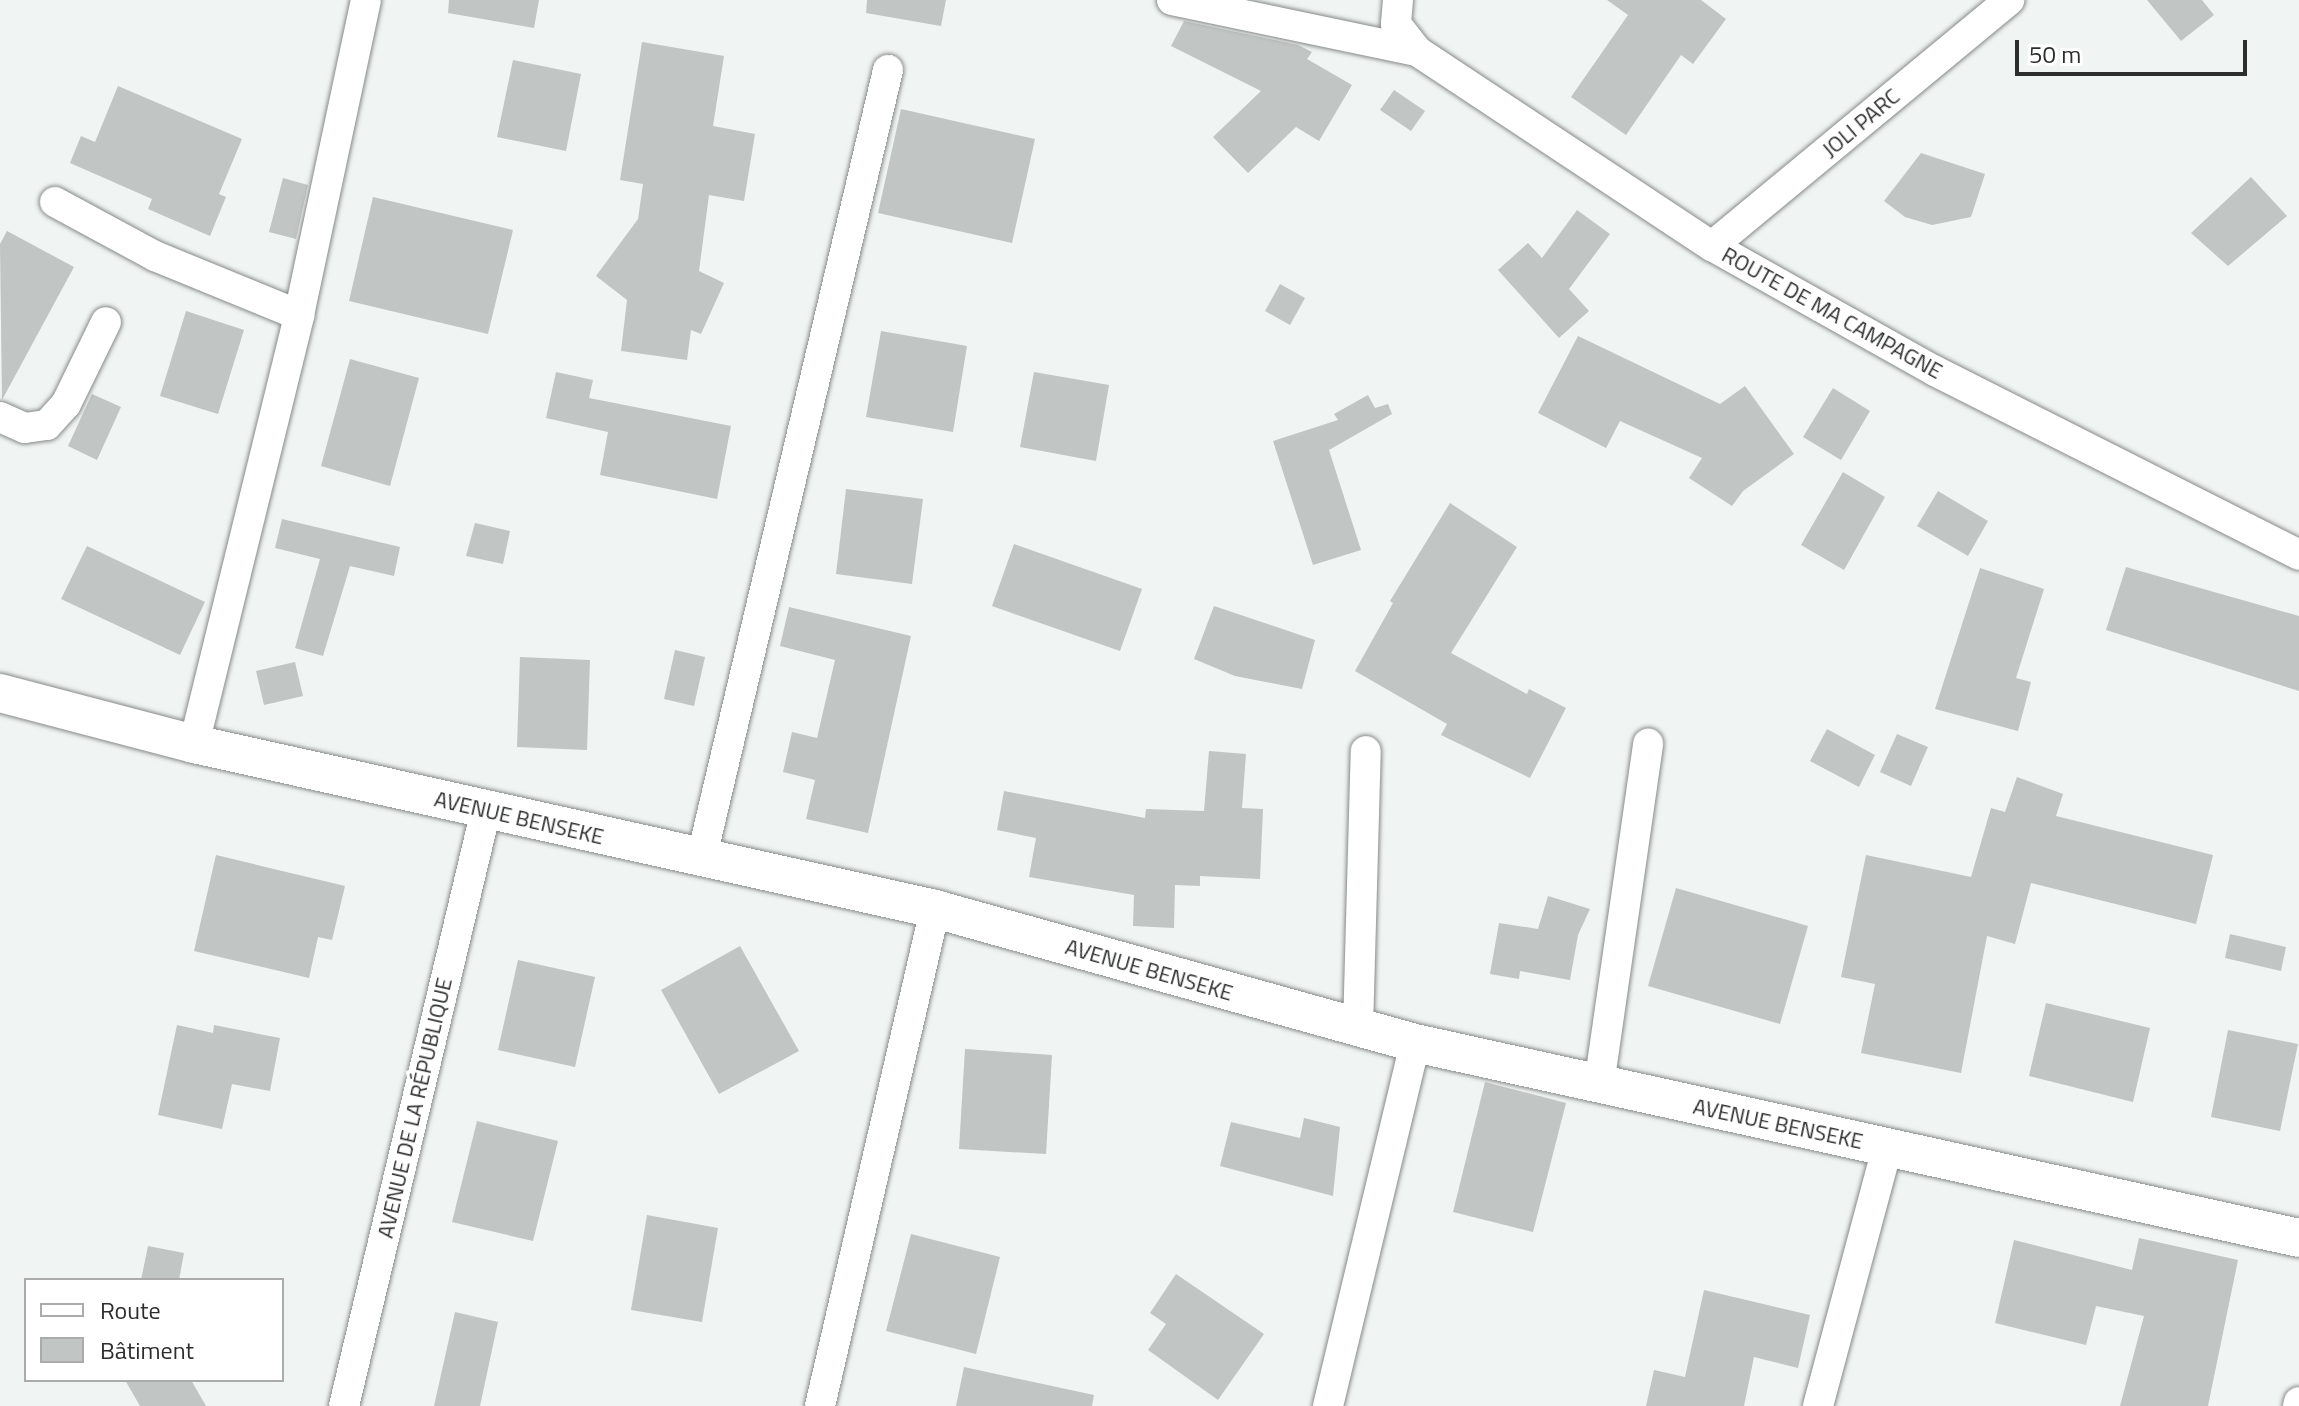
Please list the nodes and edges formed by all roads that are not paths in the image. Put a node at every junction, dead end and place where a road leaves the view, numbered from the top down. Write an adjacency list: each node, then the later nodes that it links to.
1 (366, 0): 9 (street)
2 (1172, 0): 5 (street)
3 (2009, 0): 8 (street, JOLI PARC)
4 (1397, 12): 5 (street, ROUTE DE MA CAMPAGNE)
5 (1417, 51): 8 (street, ROUTE DE MA CAMPAGNE)
6 (888, 70): 18 (street)
7 (55, 202): 9 (street)
8 (1712, 246): 12 (street, ROUTE DE MA CAMPAGNE)
9 (299, 315): 15 (street)
10 (106, 322): 11 (street)
11 (0, 417)
12 (2299, 555)
13 (0, 693): 15 (street, AVENUE BENSEKE)
14 (1648, 743): 22 (street)
15 (194, 744): 17 (street, AVENUE BENSEKE)
16 (1366, 751): 20 (street)
17 (486, 810): 18 (street, AVENUE BENSEKE); 25 (street, AVENUE DE LA RÉPUBLIQUE)
18 (701, 860): 19 (street, AVENUE BENSEKE)
19 (935, 909): 20 (street, AVENUE BENSEKE); 26 (street)
20 (1358, 1029): 21 (street, AVENUE BENSEKE)
21 (1415, 1043): 22 (street, AVENUE BENSEKE); 27 (street)
22 (1599, 1085): 23 (street, AVENUE BENSEKE)
23 (1887, 1148): 24 (street, AVENUE BENSEKE); 28 (street)
24 (2299, 1238)
25 (344, 1406)
26 (820, 1406)
27 (1328, 1406)
28 (1818, 1406)

